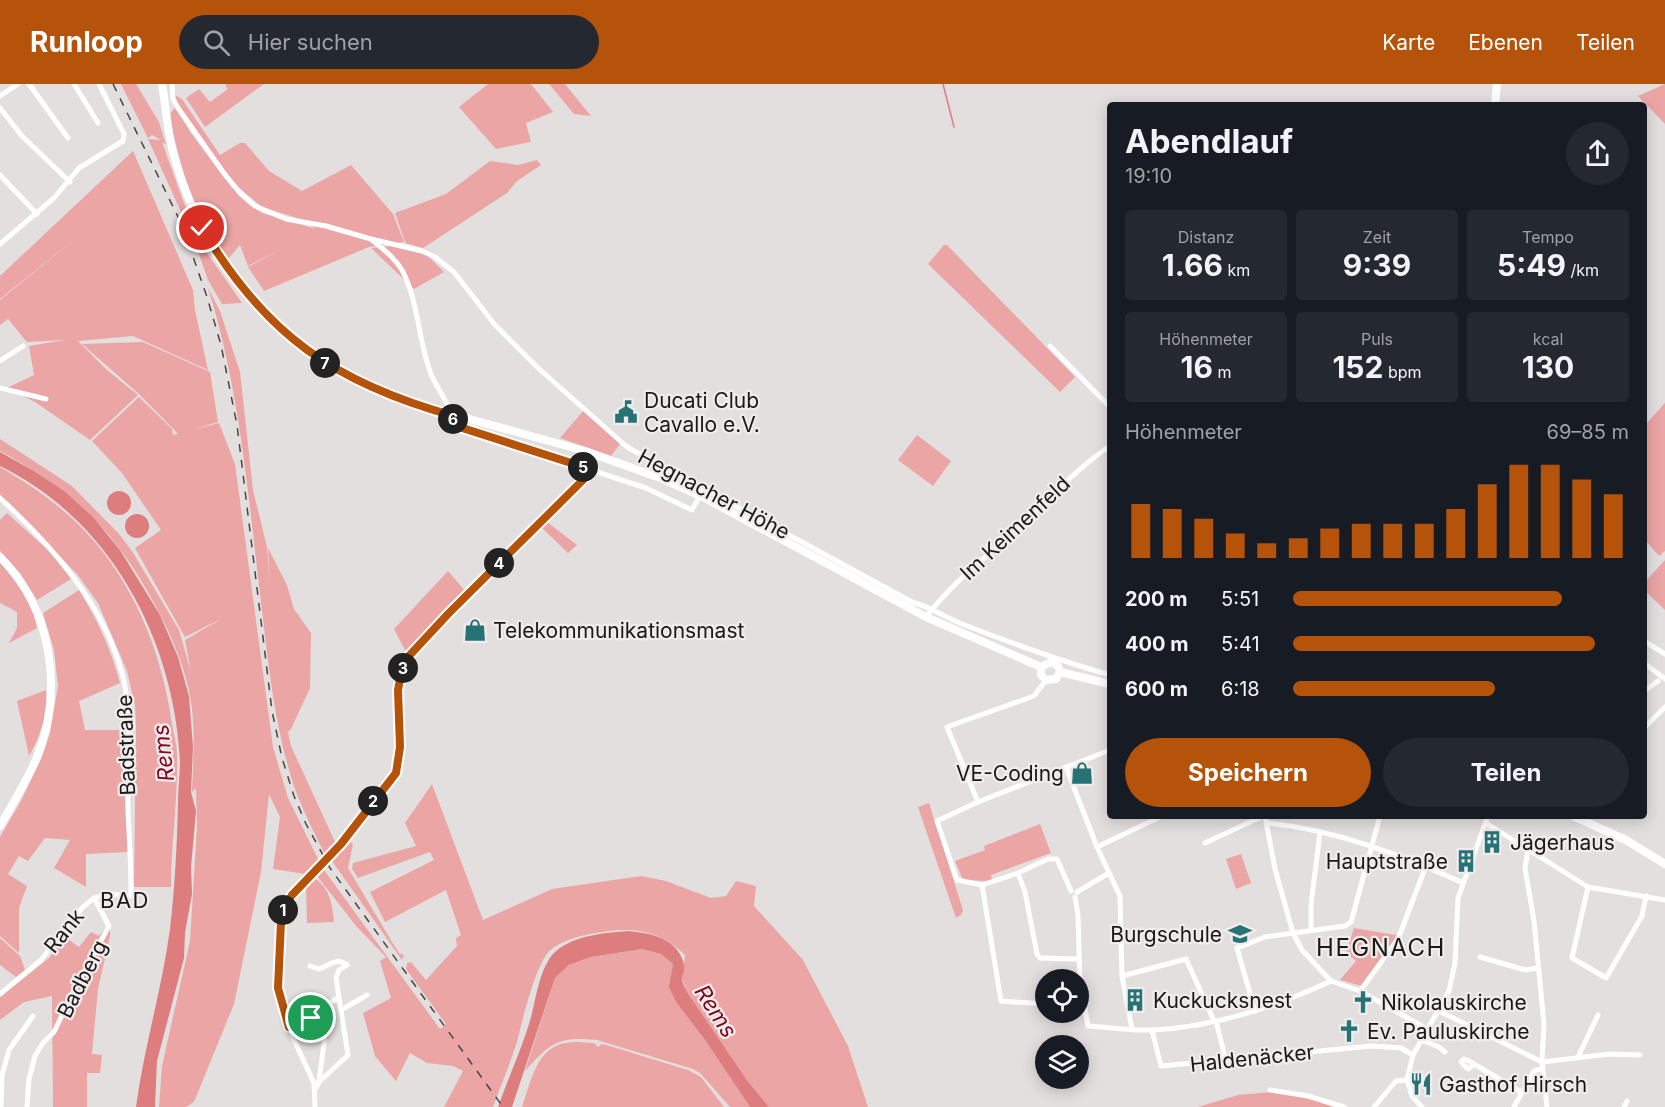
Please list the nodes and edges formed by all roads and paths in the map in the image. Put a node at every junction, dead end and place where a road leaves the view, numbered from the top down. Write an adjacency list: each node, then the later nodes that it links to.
1 (18, 84): 8 (street)
2 (29, 84): 12 (street)
3 (74, 84): 11 (street)
4 (99, 84): 14 (street)
5 (172, 84): 16 (street, Hegnacher Höhe)
6 (1497, 84): 9 (main road)
7 (163, 86): 24 (main road, Hegnacher Höhe)
8 (0, 96)
9 (1495, 102)
10 (0, 108): 14 (street)
11 (98, 123)
12 (68, 138)
13 (0, 175): 15 (street)
14 (69, 182): 15 (street)
15 (37, 214): 17 (street)
16 (371, 240): 24 (street, Hegnacher Höhe); 27 (street, Hegnacher Höhe)
17 (0, 244)
18 (23, 346): 20 (street)
19 (1050, 346): 23 (street)
20 (0, 361)
21 (0, 388): 22 (street)
22 (46, 399)
23 (1107, 404)
24 (453, 420): 26 (street); 27 (main road, Hegnacher Höhe)
25 (1107, 448): 30 (street, Im Keimenfeld)
26 (593, 470): 27 (street); 98 (street)
27 (702, 492): 30 (street, Hegnacher Höhe); 31 (main road, Hegnacher Höhe)
28 (0, 498): 71 (street, Badstraße)
29 (0, 557): 58 (main road)
30 (933, 608): 31 (street, Im Keimenfeld); 37 (street, Hegnacher Höhe)
31 (926, 617): 35 (main road, Hegnacher Höhe)
32 (1647, 643): 33 (street)
33 (1665, 654)
34 (1647, 665): 39 (street)
35 (1041, 667): 36 (main road); 38 (main road)
36 (1060, 672): 38 (main road); 41 (main road)
37 (1107, 674)
38 (1046, 680): 47 (street)
39 (1665, 680)
40 (1658, 681): 42 (street)
41 (1107, 683)
42 (1647, 689)
43 (1665, 707): 44 (street)
44 (1647, 725)
45 (1107, 751): 46 (street)
46 (1066, 767): 47 (street); 62 (street)
47 (978, 802): 69 (street)
48 (1156, 819): 62 (street)
49 (1257, 819): 60 (street)
50 (1265, 819): 55 (street)
51 (1286, 819): 57 (street)
52 (1379, 819): 61 (street)
53 (1487, 819): 56 (street)
54 (1580, 819): 64 (main road)
55 (1267, 823): 57 (street); 77 (street)
56 (1486, 823): 63 (street); 68 (street)
57 (1284, 825): 59 (street)
58 (0, 826)
59 (1320, 832): 61 (street); 76 (street)
60 (1205, 843)
61 (1372, 845): 65 (street); 76 (street)
62 (1097, 847): 67 (street)
63 (1528, 850): 70 (street); 81 (street)
64 (1665, 864)
65 (1426, 866): 68 (street); 85 (street)
66 (1018, 873): 69 (street); 72 (street); 79 (street)
67 (1109, 873): 72 (street); 83 (street)
68 (1463, 883): 92 (street)
69 (981, 885): 89 (street)
70 (1588, 887): 73 (street); 73 (street)
71 (131, 888): 74 (street, Rank)
72 (1074, 893): 79 (street)
73 (1646, 896): 75 (street)
74 (94, 898): 86 (street, Rank); 116 (street, Badberg)
75 (1665, 900)
76 (1311, 929): 77 (street)
77 (1293, 933): 84 (street); 91 (street)
78 (1480, 957): 81 (street)
79 (1078, 959): 82 (street)
80 (310, 966): 88 (street)
81 (1538, 968): 109 (street)
82 (1079, 969)
83 (1122, 976): 96 (street); 99 (street)
84 (1331, 981): 85 (street); 91 (street)
85 (1360, 991): 100 (street)
86 (0, 994)
87 (367, 995): 90 (street)
88 (339, 998): 90 (street); 95 (street)
89 (1035, 1003)
90 (341, 1010): 112 (street)
91 (1255, 1011): 96 (street)
92 (1439, 1011): 100 (street); 109 (street)
93 (1598, 1015): 106 (street)
94 (33, 1016): 111 (street)
95 (315, 1018): 98 (street); 112 (street)
96 (1215, 1021): 101 (street); 107 (street)
97 (1087, 1023): 99 (street)
98 (289, 1027): 112 (street)
99 (1132, 1029): 101 (street)
100 (1427, 1029): 102 (street)
101 (1152, 1030): 107 (street, Haldenäcker)
102 (1422, 1040): 103 (street); 104 (street)
103 (1445, 1052)
104 (1413, 1055): 107 (street, Haldenäcker); 110 (street)
105 (1640, 1055): 106 (street)
106 (1578, 1057): 109 (street)
107 (1226, 1061)
108 (1474, 1065): 114 (street)
109 (1542, 1065): 114 (street); 122 (street)
110 (1407, 1080): 119 (street); 120 (street)
111 (1, 1081): 115 (street)
112 (317, 1085): 117 (street)
113 (1269, 1090): 118 (street)
114 (1521, 1092): 121 (street)
115 (1, 1107)
116 (27, 1107)
117 (315, 1107)
118 (1344, 1107)
119 (1374, 1107)
120 (1422, 1107)
121 (1514, 1107)
122 (1547, 1107)

